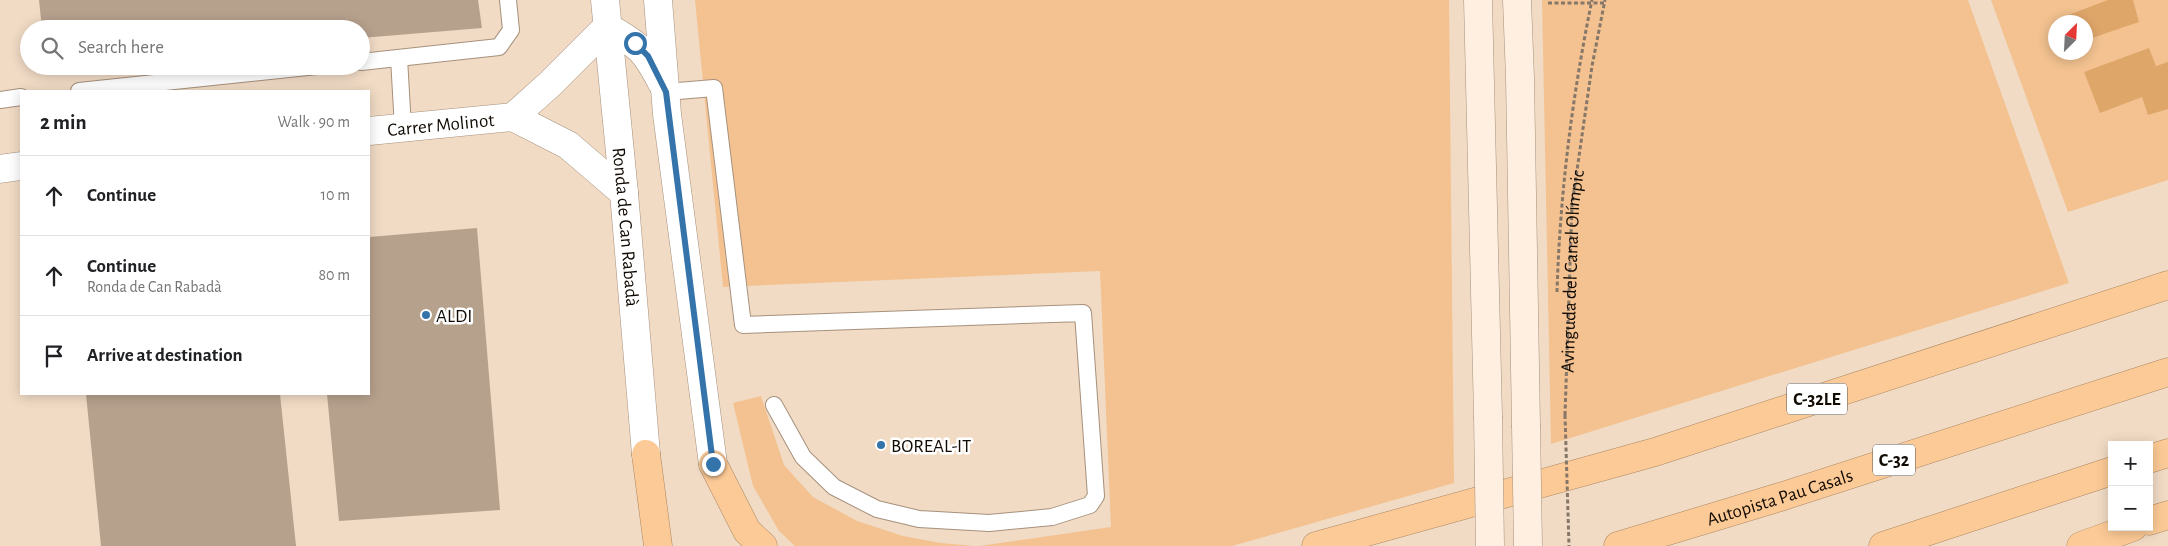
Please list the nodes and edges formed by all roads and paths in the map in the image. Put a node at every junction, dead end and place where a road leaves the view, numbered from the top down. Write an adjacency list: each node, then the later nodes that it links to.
1 (508, 0): 9 (lane)
2 (605, 0): 8 (street, Ronda de Can Rabadà)
3 (658, 0): 13 (street)
4 (1478, 0): 37 (street, bridge)
5 (1529, 1): 6 (path); 38 (street, bridge)
6 (1591, 1): 7 (path); 23 (path)
7 (1605, 1): 39 (path, Avinguda del Canal Olímpic, bridge)
8 (607, 27): 13 (street); 16 (street, Carrer Molinot); 21 (street, Ronda de Can Rabadà)
9 (399, 58): 10 (lane); 17 (lane)
10 (370, 61)
11 (231, 75): 12 (lane)
12 (89, 90)
13 (666, 92): 25 (lane); 29 (street)
14 (20, 97): 15 (lane)
15 (0, 100)
16 (513, 116): 17 (street, Carrer Molinot); 21 (street, Carrer Molinot)
17 (403, 128): 18 (street, Carrer Molinot)
18 (370, 131)
19 (20, 166): 20 (street)
20 (0, 168)
21 (624, 193): 27 (street, Ronda de Can Rabadà)
22 (2168, 285): 36 (highway, C-32LE)
23 (1557, 301)
24 (2168, 372): 40 (highway, Autopista Pau Casals / C-32)
25 (774, 404)
26 (2168, 453): 28 (highway)
27 (646, 454): 34 (highway)
28 (2153, 458)
29 (713, 464): 35 (highway)
30 (2108, 472): 41 (highway)
31 (2168, 514): 32 (highway)
32 (2153, 520)
33 (2122, 531): 42 (highway)
34 (658, 546)
35 (763, 546)
36 (1316, 546)
37 (1490, 546)
38 (1528, 546)
39 (1569, 546)
40 (1618, 546)
41 (1883, 546)
42 (2082, 546)

